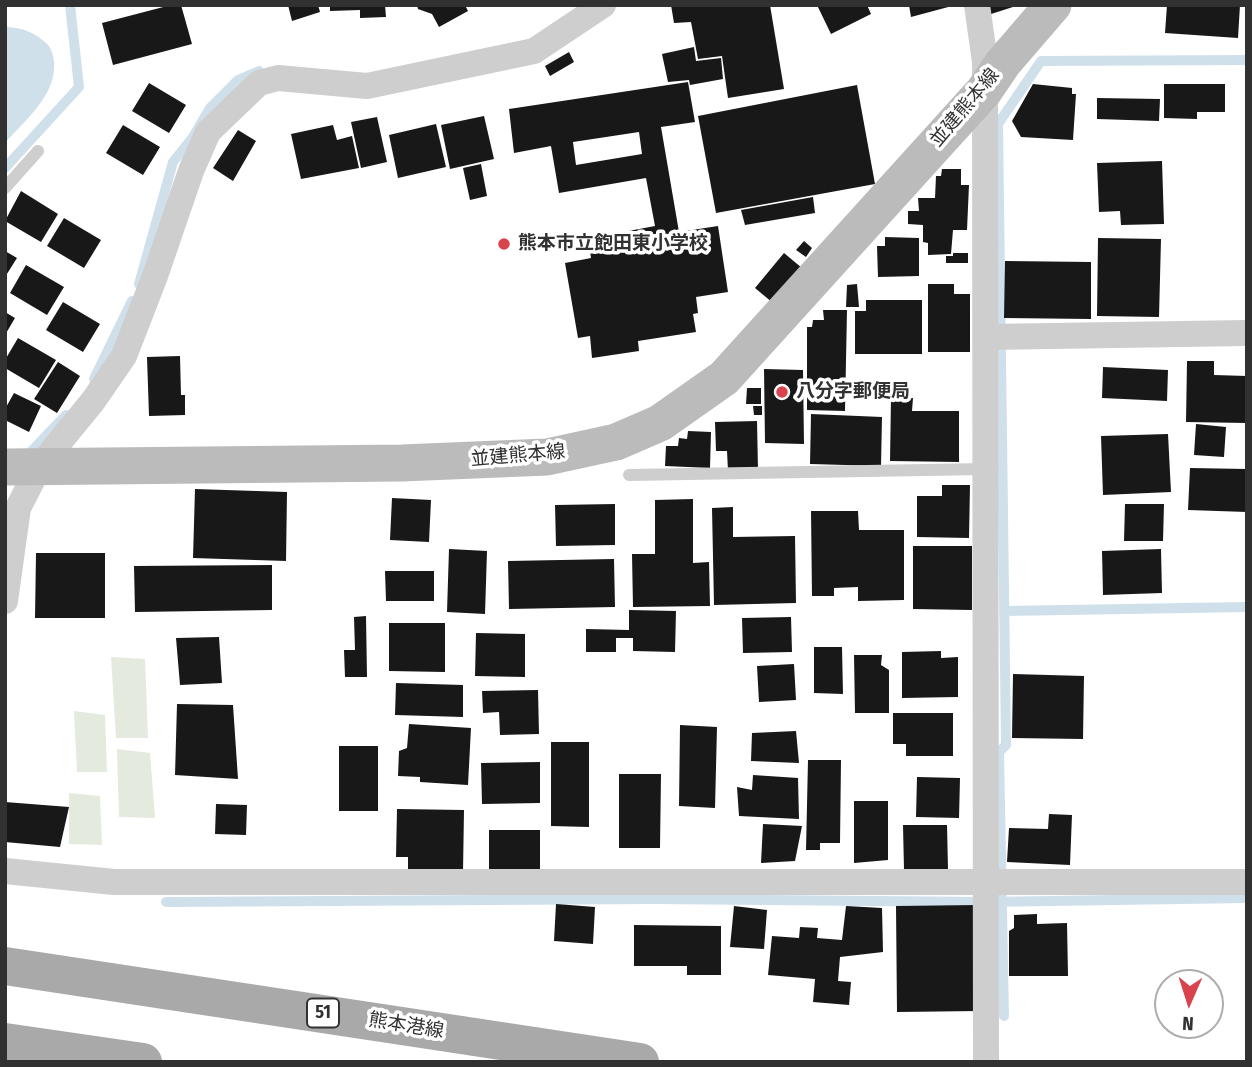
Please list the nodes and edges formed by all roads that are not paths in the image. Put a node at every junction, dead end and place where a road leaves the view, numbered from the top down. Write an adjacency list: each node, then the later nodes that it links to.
1 (603, 5): 9 (street)
2 (978, 5): 4 (street)
3 (1053, 5): 4 (main road, 並建熊本線)
4 (984, 91): 8 (street); 9 (main road, 並建熊本線)
5 (37, 151): 6 (lane)
6 (5, 188)
7 (1247, 333): 8 (street)
8 (986, 337): 10 (street)
9 (22, 467): 12 (street)
10 (985, 469): 11 (lane); 15 (street)
11 (629, 475)
12 (5, 601)
13 (5, 871): 15 (street)
14 (1247, 882): 15 (street)
15 (985, 883): 20 (street)
16 (5, 966): 19 (main road, 熊本港線 / 51)
17 (5, 1042): 18 (main road)
18 (143, 1062)
19 (640, 1062)
20 (986, 1062)

